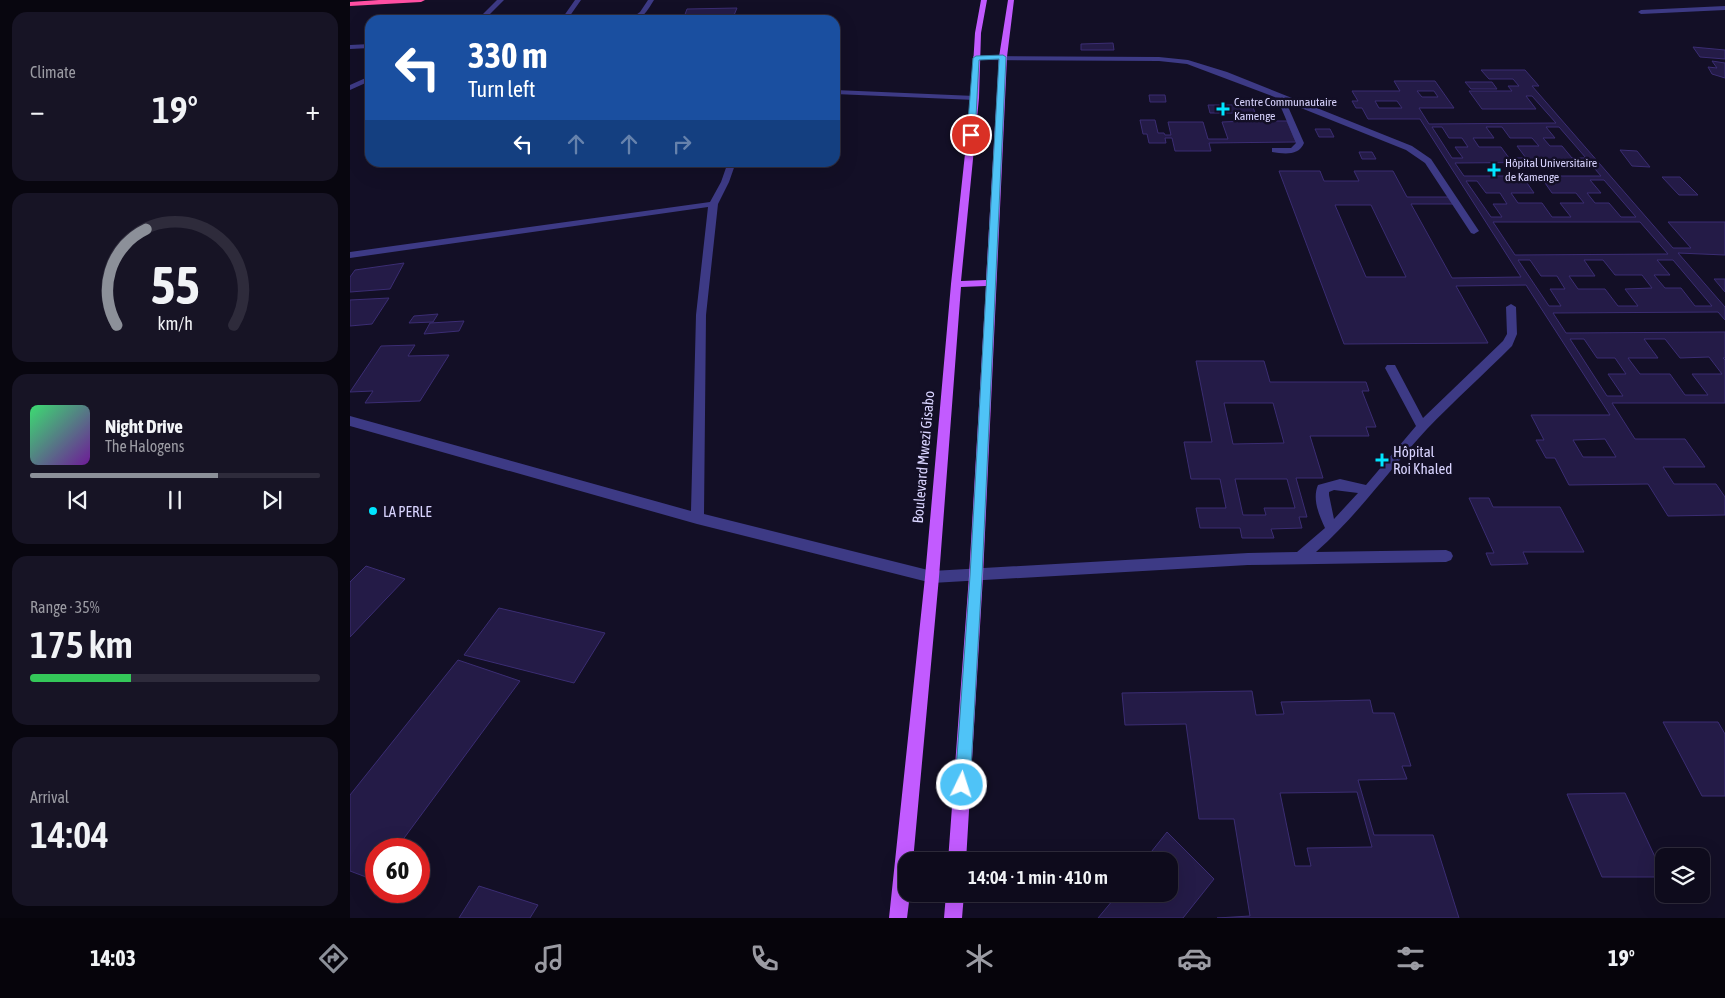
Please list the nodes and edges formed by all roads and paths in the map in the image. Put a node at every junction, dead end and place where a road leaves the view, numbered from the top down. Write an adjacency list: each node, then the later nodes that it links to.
1 (421, 0): 8 (highway)
2 (501, 0): 11 (street)
3 (578, 0): 12 (street)
4 (652, 0): 13 (street)
5 (984, 0): 17 (main road, Boulevard Mwezi Gisabo)
6 (1011, 0): 16 (main road)
7 (1720, 0): 9 (street)
8 (350, 4)
9 (1725, 8): 10 (street)
10 (1641, 12)
11 (485, 15)
12 (568, 15)
13 (640, 15)
14 (365, 47): 15 (street)
15 (352, 48)
16 (1003, 57): 17 (street); 21 (street); 28 (main road)
17 (976, 58): 22 (main road, Boulevard Mwezi Gisabo)
18 (365, 80): 19 (street)
19 (350, 88)
20 (840, 92): 22 (street)
21 (1280, 96): 23 (street); 26 (street)
22 (975, 98): 29 (main road, Boulevard Mwezi Gisabo)
23 (1275, 150)
24 (730, 167): 25 (street)
25 (713, 204): 27 (street); 35 (street)
26 (1474, 231)
27 (350, 255)
28 (991, 283): 29 (main road); 39 (main road)
29 (956, 284): 40 (main road, Boulevard Mwezi Gisabo)
30 (1511, 307): 33 (street)
31 (1391, 368): 33 (street)
32 (350, 421): 35 (street)
33 (1422, 427): 34 (street)
34 (1368, 491): 36 (street); 36 (street)
35 (696, 518): 40 (street)
36 (1332, 530): 38 (street)
37 (1446, 556): 38 (street)
38 (1300, 558): 39 (street)
39 (976, 576): 40 (street); 41 (main road)
40 (932, 577): 43 (main road, Boulevard Mwezi Gisabo)
41 (958, 852)
42 (955, 902): 44 (main road)
43 (898, 918)
44 (954, 918)

